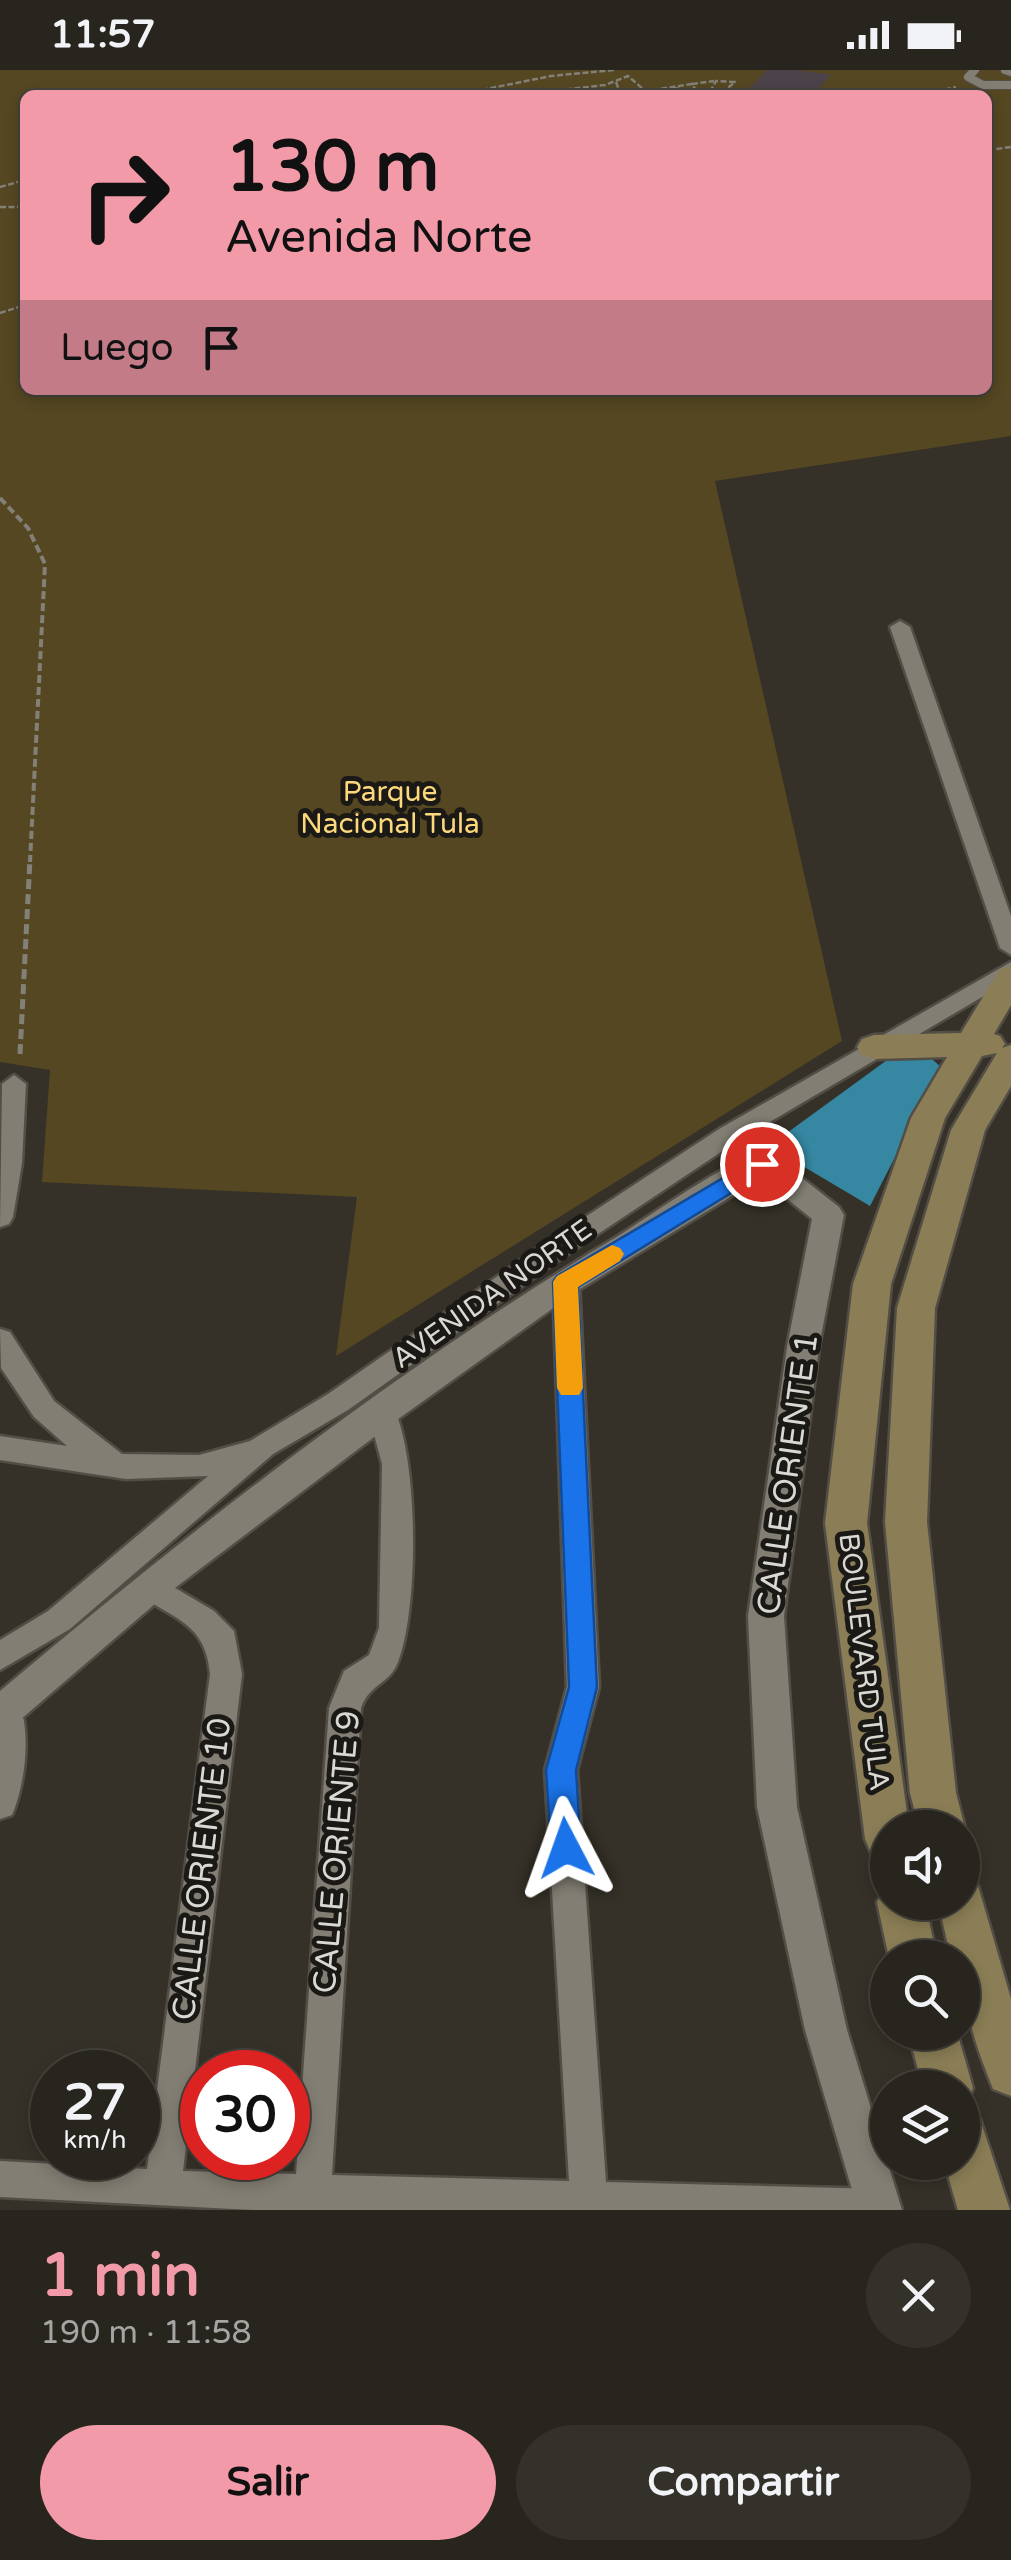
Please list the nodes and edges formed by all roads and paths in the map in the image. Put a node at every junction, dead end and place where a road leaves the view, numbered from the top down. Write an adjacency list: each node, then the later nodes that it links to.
1 (614, 70): 7 (path)
2 (976, 70): 4 (lane)
3 (616, 82): 8 (path); 9 (path); 10 (path)
4 (974, 82): 5 (lane); 15 (path)
5 (1011, 85)
6 (671, 88): 10 (path); 11 (path); 12 (path)
7 (481, 90)
8 (566, 90)
9 (619, 90)
10 (648, 90)
11 (684, 90)
12 (695, 90)
13 (711, 90): 14 (path)
14 (724, 90)
15 (941, 90)
16 (0, 498): 22 (path)
17 (900, 627): 18 (street)
18 (1011, 948)
19 (1011, 973): 20 (main road, BOULEVARD TULA); 21 (street, AVENIDA NORTE)
20 (971, 1044): 21 (main road); 23 (main road); 38 (main road, BOULEVARD TULA)
21 (874, 1046): 25 (street, AVENIDA NORTE)
22 (20, 1054)
23 (1010, 1058): 39 (main road, BOULEVARD TULA)
24 (14, 1084): 27 (street)
25 (728, 1135): 26 (street, CALLE ORIENTE 1); 31 (street, AVENIDA NORTE)
26 (762, 1164): 28 (street, AVENIDA NORTE); 48 (street, CALLE ORIENTE 1)
27 (0, 1217)
28 (566, 1282): 30 (street, AVENIDA NORTE); 46 (street)
29 (0, 1340): 33 (street)
30 (382, 1412): 34 (street, AVENIDA NORTE); 44 (street, CALLE ORIENTE 9)
31 (263, 1446): 33 (street); 35 (street, AVENIDA NORTE)
32 (0, 1448): 33 (street)
33 (126, 1467)
34 (150, 1586): 36 (street, AVENIDA NORTE); 45 (street, CALLE ORIENTE 10)
35 (0, 1656)
36 (4, 1712): 37 (street)
37 (0, 1804)
38 (884, 1810)
39 (938, 1810)
40 (965, 1920): 41 (main road)
41 (1011, 2072)
42 (0, 2179): 45 (street)
43 (975, 2180): 49 (main road)
44 (313, 2191): 45 (street); 47 (street)
45 (184, 2196)
46 (589, 2200): 47 (street); 48 (street)
47 (411, 2202)
48 (880, 2209)
49 (984, 2210)

